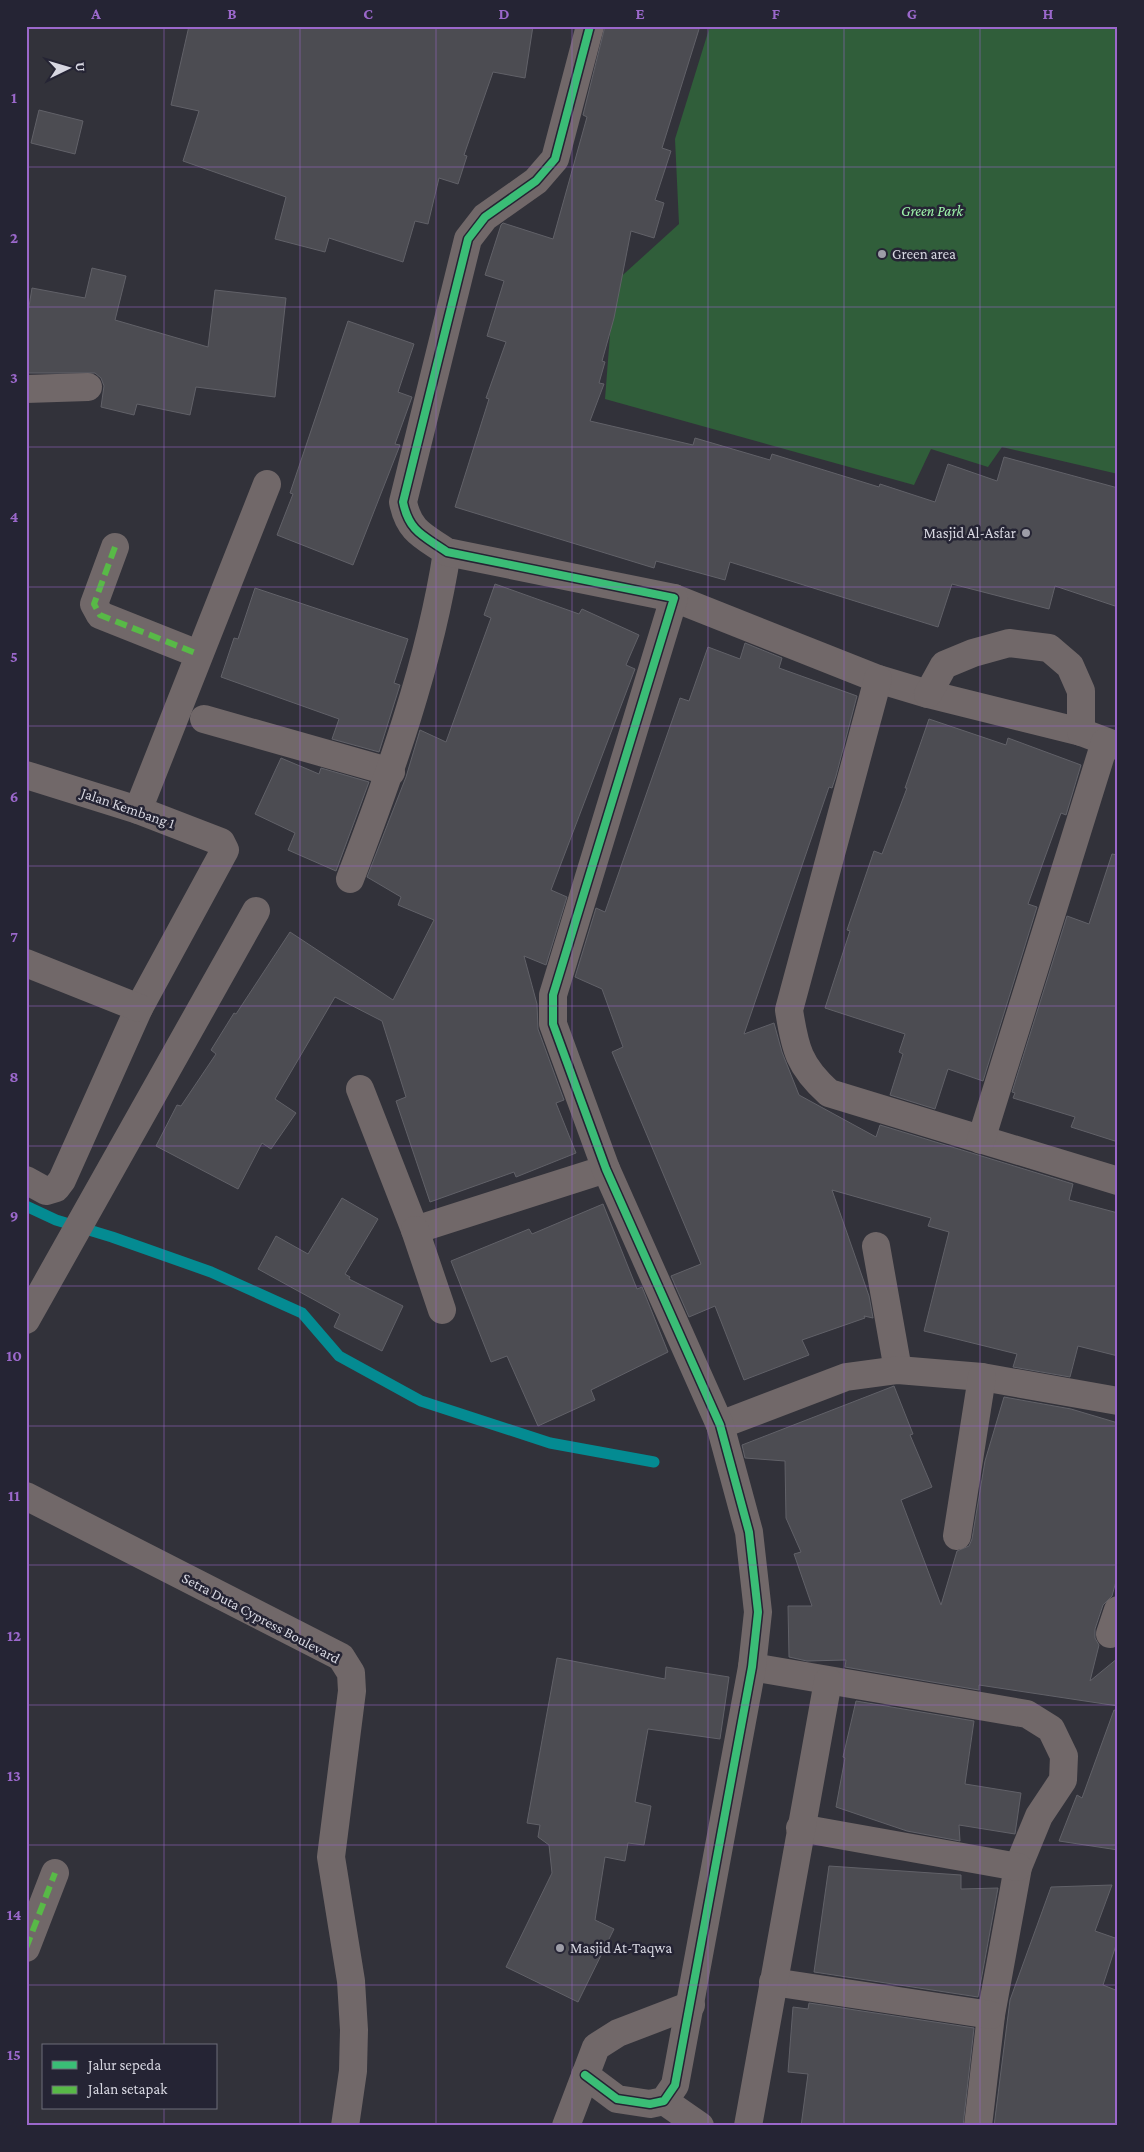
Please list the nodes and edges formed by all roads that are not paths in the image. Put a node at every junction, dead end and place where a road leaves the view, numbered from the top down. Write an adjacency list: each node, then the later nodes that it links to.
1 (590, 26): 6 (street)
2 (88, 387): 3 (street)
3 (26, 389)
4 (267, 484): 8 (street)
5 (114, 546): 8 (street)
6 (447, 552): 7 (street); 13 (street)
7 (674, 598): 9 (street); 22 (street)
8 (198, 654): 15 (street)
9 (878, 679): 10 (street); 21 (street)
10 (928, 694): 12 (street); 12 (street)
11 (204, 719): 13 (street)
12 (1101, 740): 21 (street)
13 (391, 772): 16 (street)
14 (26, 775): 15 (street, Jalan Kembang 1)
15 (138, 810): 19 (street, Jalan Kembang 1)
16 (350, 878)
17 (256, 911): 28 (street)
18 (26, 963): 19 (street)
19 (139, 1008): 24 (street)
20 (360, 1089): 25 (street)
21 (981, 1140): 23 (street)
22 (606, 1169): 25 (street); 32 (street)
23 (1118, 1181)
24 (36, 1185)
25 (415, 1230): 27 (street)
26 (876, 1246): 29 (street)
27 (442, 1310)
28 (26, 1320)
29 (898, 1370): 30 (street); 32 (street)
30 (982, 1377): 31 (street); 34 (street)
31 (1118, 1401)
32 (720, 1426): 35 (street)
33 (26, 1496): 46 (street, Setra Duta Cypress Boulevard)
34 (956, 1536)
35 (752, 1667): 36 (street); 42 (street)
36 (828, 1681): 37 (street); 38 (street)
37 (800, 1828): 38 (street); 41 (street)
38 (1018, 1867): 43 (street)
39 (56, 1874): 40 (street)
40 (26, 1948)
41 (773, 1982): 43 (street); 49 (street)
42 (691, 2006): 44 (street); 45 (street)
43 (991, 2015): 50 (street)
44 (584, 2075): 45 (street); 47 (street)
45 (664, 2101): 48 (street)
46 (345, 2126)
47 (566, 2126)
48 (700, 2126)
49 (748, 2126)
50 (978, 2126)

